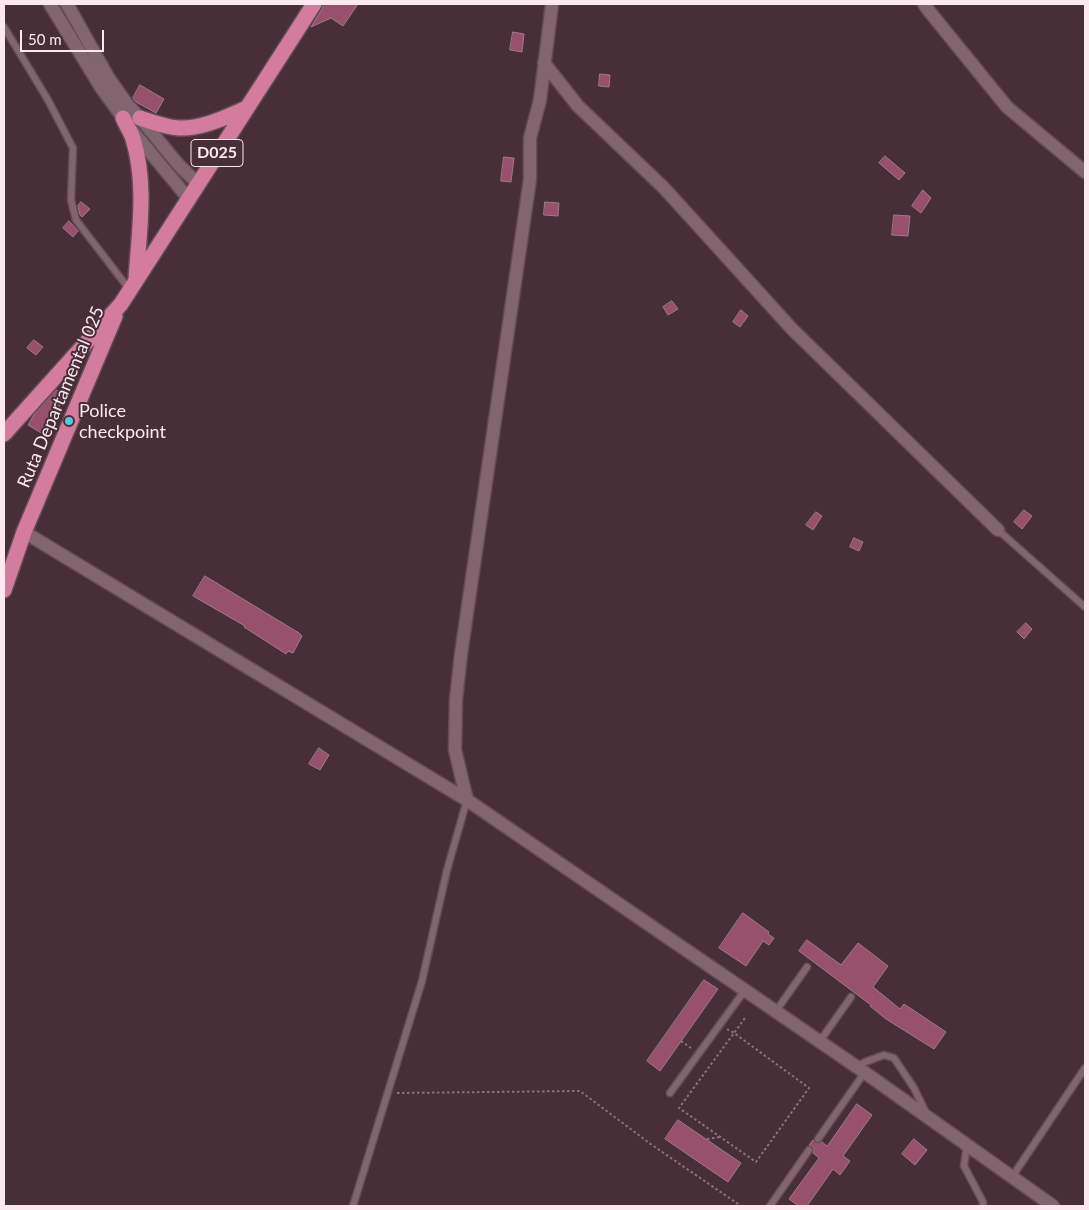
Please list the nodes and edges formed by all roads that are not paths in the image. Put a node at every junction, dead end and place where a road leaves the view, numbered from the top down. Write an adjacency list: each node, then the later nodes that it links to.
1 (50, 4): 9 (street)
2 (67, 4): 10 (street)
3 (314, 4): 8 (highway, Ruta Departamental 025 / D025)
4 (552, 4): 7 (street)
5 (924, 4): 11 (street)
6 (4, 27): 14 (lane)
7 (544, 63): 17 (street); 21 (street)
8 (247, 108): 10 (highway); 12 (highway, Ruta Departamental 025 / D025)
9 (123, 118): 13 (street); 14 (highway)
10 (140, 118): 12 (street)
11 (1085, 172)
12 (197, 183): 13 (highway, Ruta Departamental 025 / D025)
13 (188, 198): 14 (highway, Ruta Departamental 025 / D025)
14 (133, 285): 15 (highway, Ruta Departamental 025 / D025)
15 (121, 304): 16 (highway, Ruta Departamental 025 / D025); 18 (highway, Ruta Departamental 025 / D025)
16 (4, 434)
17 (998, 530): 20 (lane)
18 (24, 532): 19 (highway, Ruta Departamental 025 / D025); 21 (street)
19 (4, 590)
20 (1085, 607)
21 (467, 800): 23 (street); 35 (lane)
22 (807, 967): 25 (lane)
23 (745, 990): 25 (street); 29 (lane)
24 (851, 997): 26 (lane)
25 (776, 1011): 26 (street)
26 (820, 1041): 28 (street)
27 (1085, 1068): 34 (lane)
28 (861, 1069): 30 (street); 30 (lane); 31 (lane)
29 (670, 1093)
30 (928, 1117): 32 (street)
31 (818, 1139)
32 (967, 1145): 34 (street); 37 (lane)
33 (809, 1150): 36 (lane)
34 (1012, 1177): 38 (street)
35 (353, 1206)
36 (770, 1206)
37 (982, 1206)
38 (1053, 1206)

